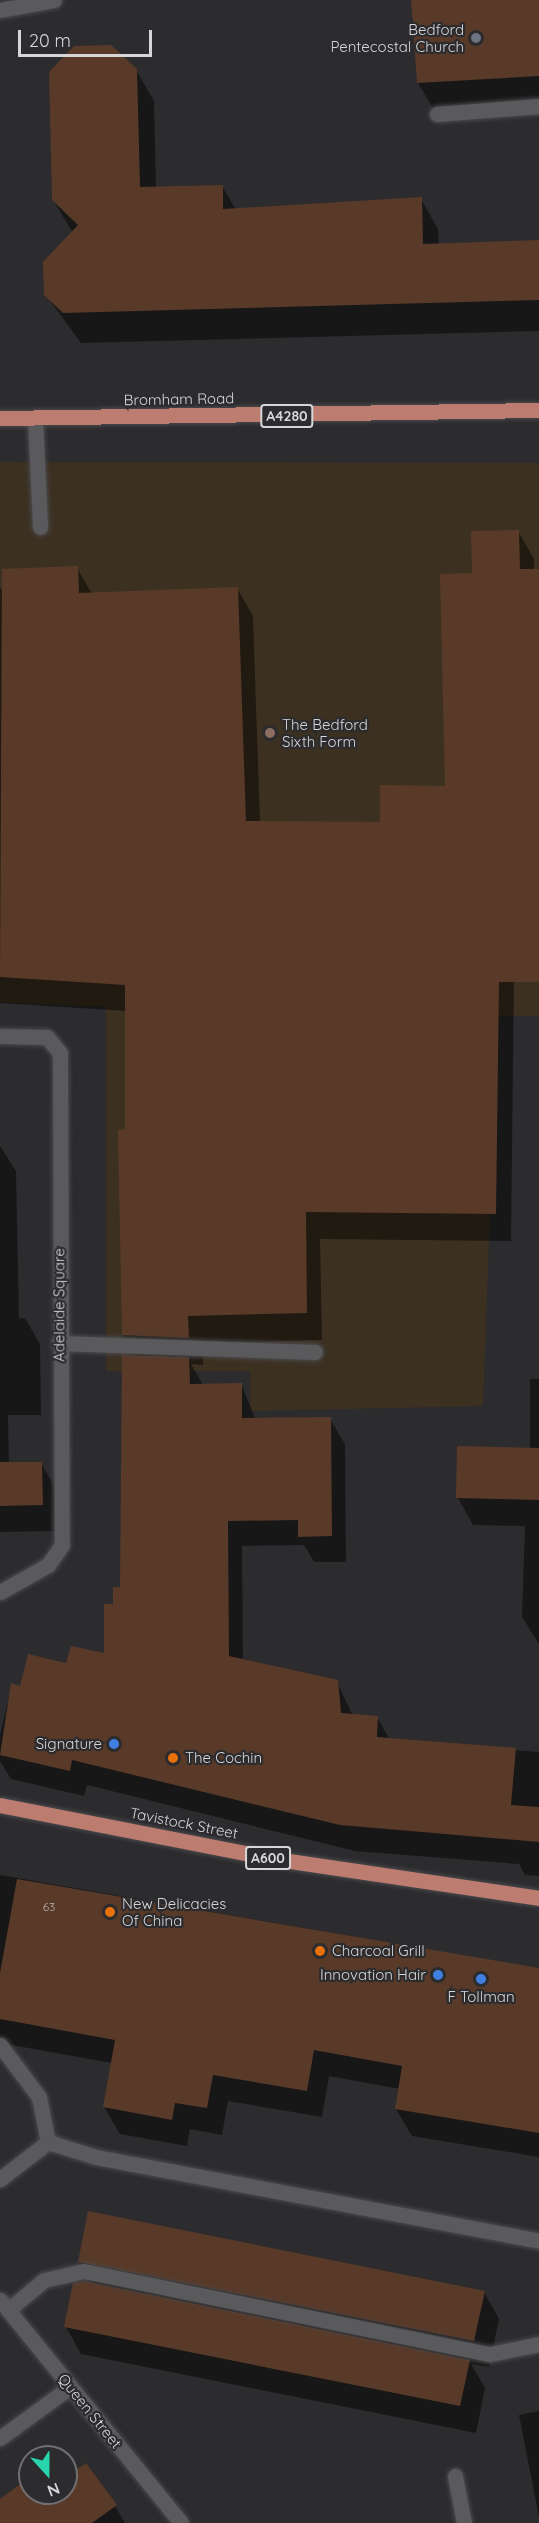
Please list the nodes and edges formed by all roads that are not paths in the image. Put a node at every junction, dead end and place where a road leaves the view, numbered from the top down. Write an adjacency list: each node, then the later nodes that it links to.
1 (54, 0): 2 (street)
2 (0, 10)
3 (539, 106): 4 (street)
4 (437, 114)
5 (539, 410): 7 (main road, Bromham Road / A4280)
6 (0, 418): 7 (main road, Bromham Road / A4280)
7 (35, 419): 8 (street)
8 (40, 527)
9 (0, 1036): 10 (street, Adelaide Square)
10 (59, 1342): 11 (street); 12 (street, Adelaide Square)
11 (315, 1352)
12 (0, 1592)
13 (0, 1805): 14 (main road, Tavistock Street / A600)
14 (539, 1898)
15 (0, 2045): 16 (street)
16 (48, 2142): 17 (street); 18 (street)
17 (0, 2179)
18 (539, 2241)
19 (4, 2305): 20 (street); 21 (street, Queen Street)
20 (539, 2344)
21 (70, 2387): 22 (street); 24 (street, Queen Street)
22 (0, 2438)
23 (455, 2476): 25 (street)
24 (180, 2523)
25 (464, 2523)

